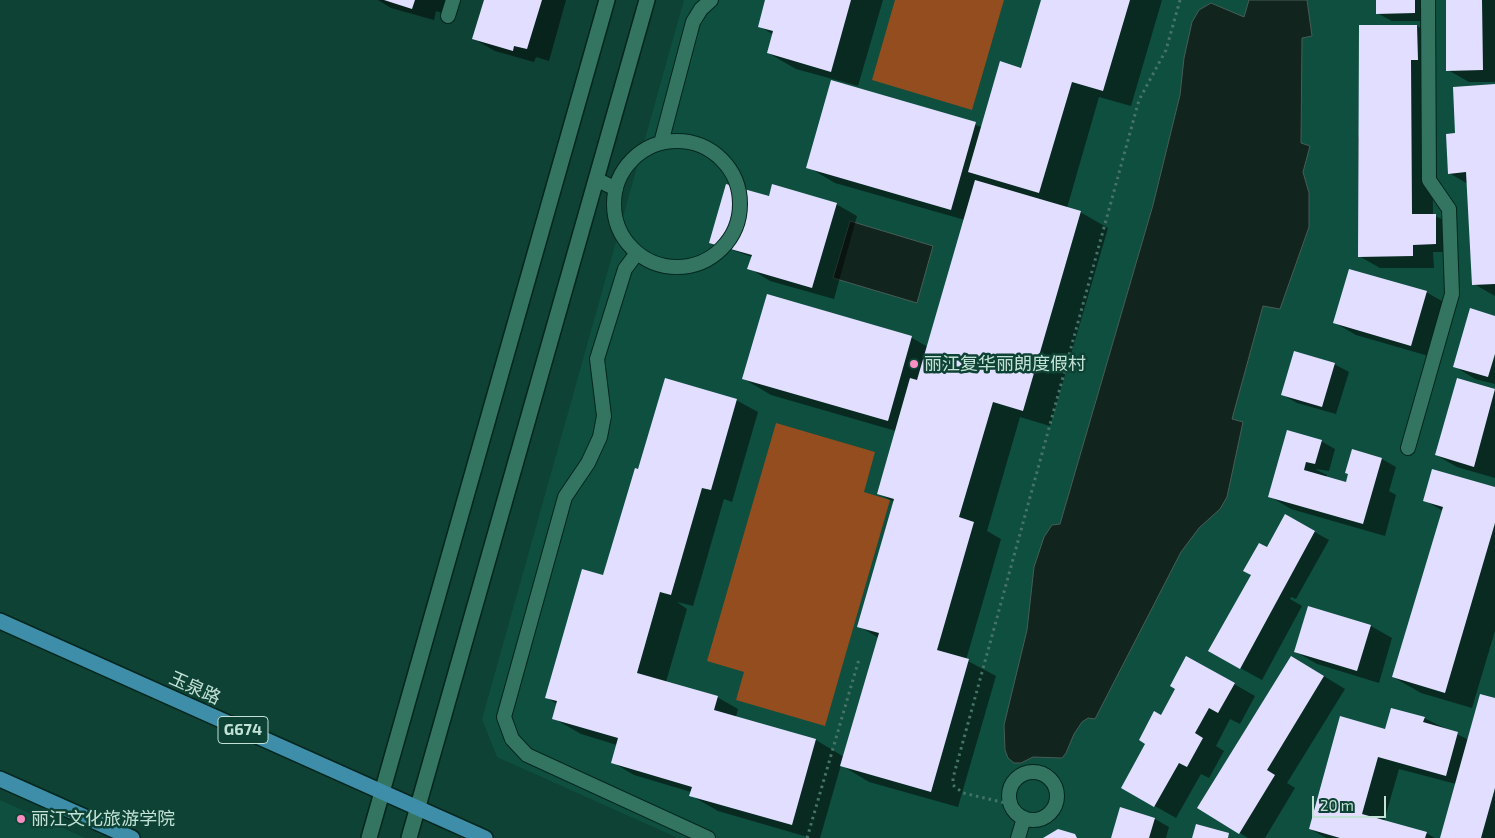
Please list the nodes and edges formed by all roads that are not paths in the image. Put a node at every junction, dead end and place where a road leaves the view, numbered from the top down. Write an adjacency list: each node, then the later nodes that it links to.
1 (453, 0): 6 (lane)
2 (607, 0): 14 (street)
3 (647, 0): 8 (street)
4 (711, 0): 7 (lane)
5 (1428, 0): 11 (lane)
6 (448, 16)
7 (661, 143): 9 (lane); 10 (lane)
8 (596, 179): 9 (lane); 15 (street)
9 (616, 189): 10 (lane)
10 (637, 252): 21 (lane)
11 (1408, 448)
12 (0, 621): 14 (highway, 玉泉路 / G674)
13 (0, 779): 17 (highway)
14 (382, 792): 15 (highway, 玉泉路 / G674); 18 (street)
15 (418, 808): 19 (street); 20 (highway, 玉泉路 / G674)
16 (1024, 818): 16 (lane); 22 (lane)
17 (132, 838)
18 (369, 838)
19 (409, 838)
20 (485, 838)
21 (708, 838)
22 (1018, 838)

